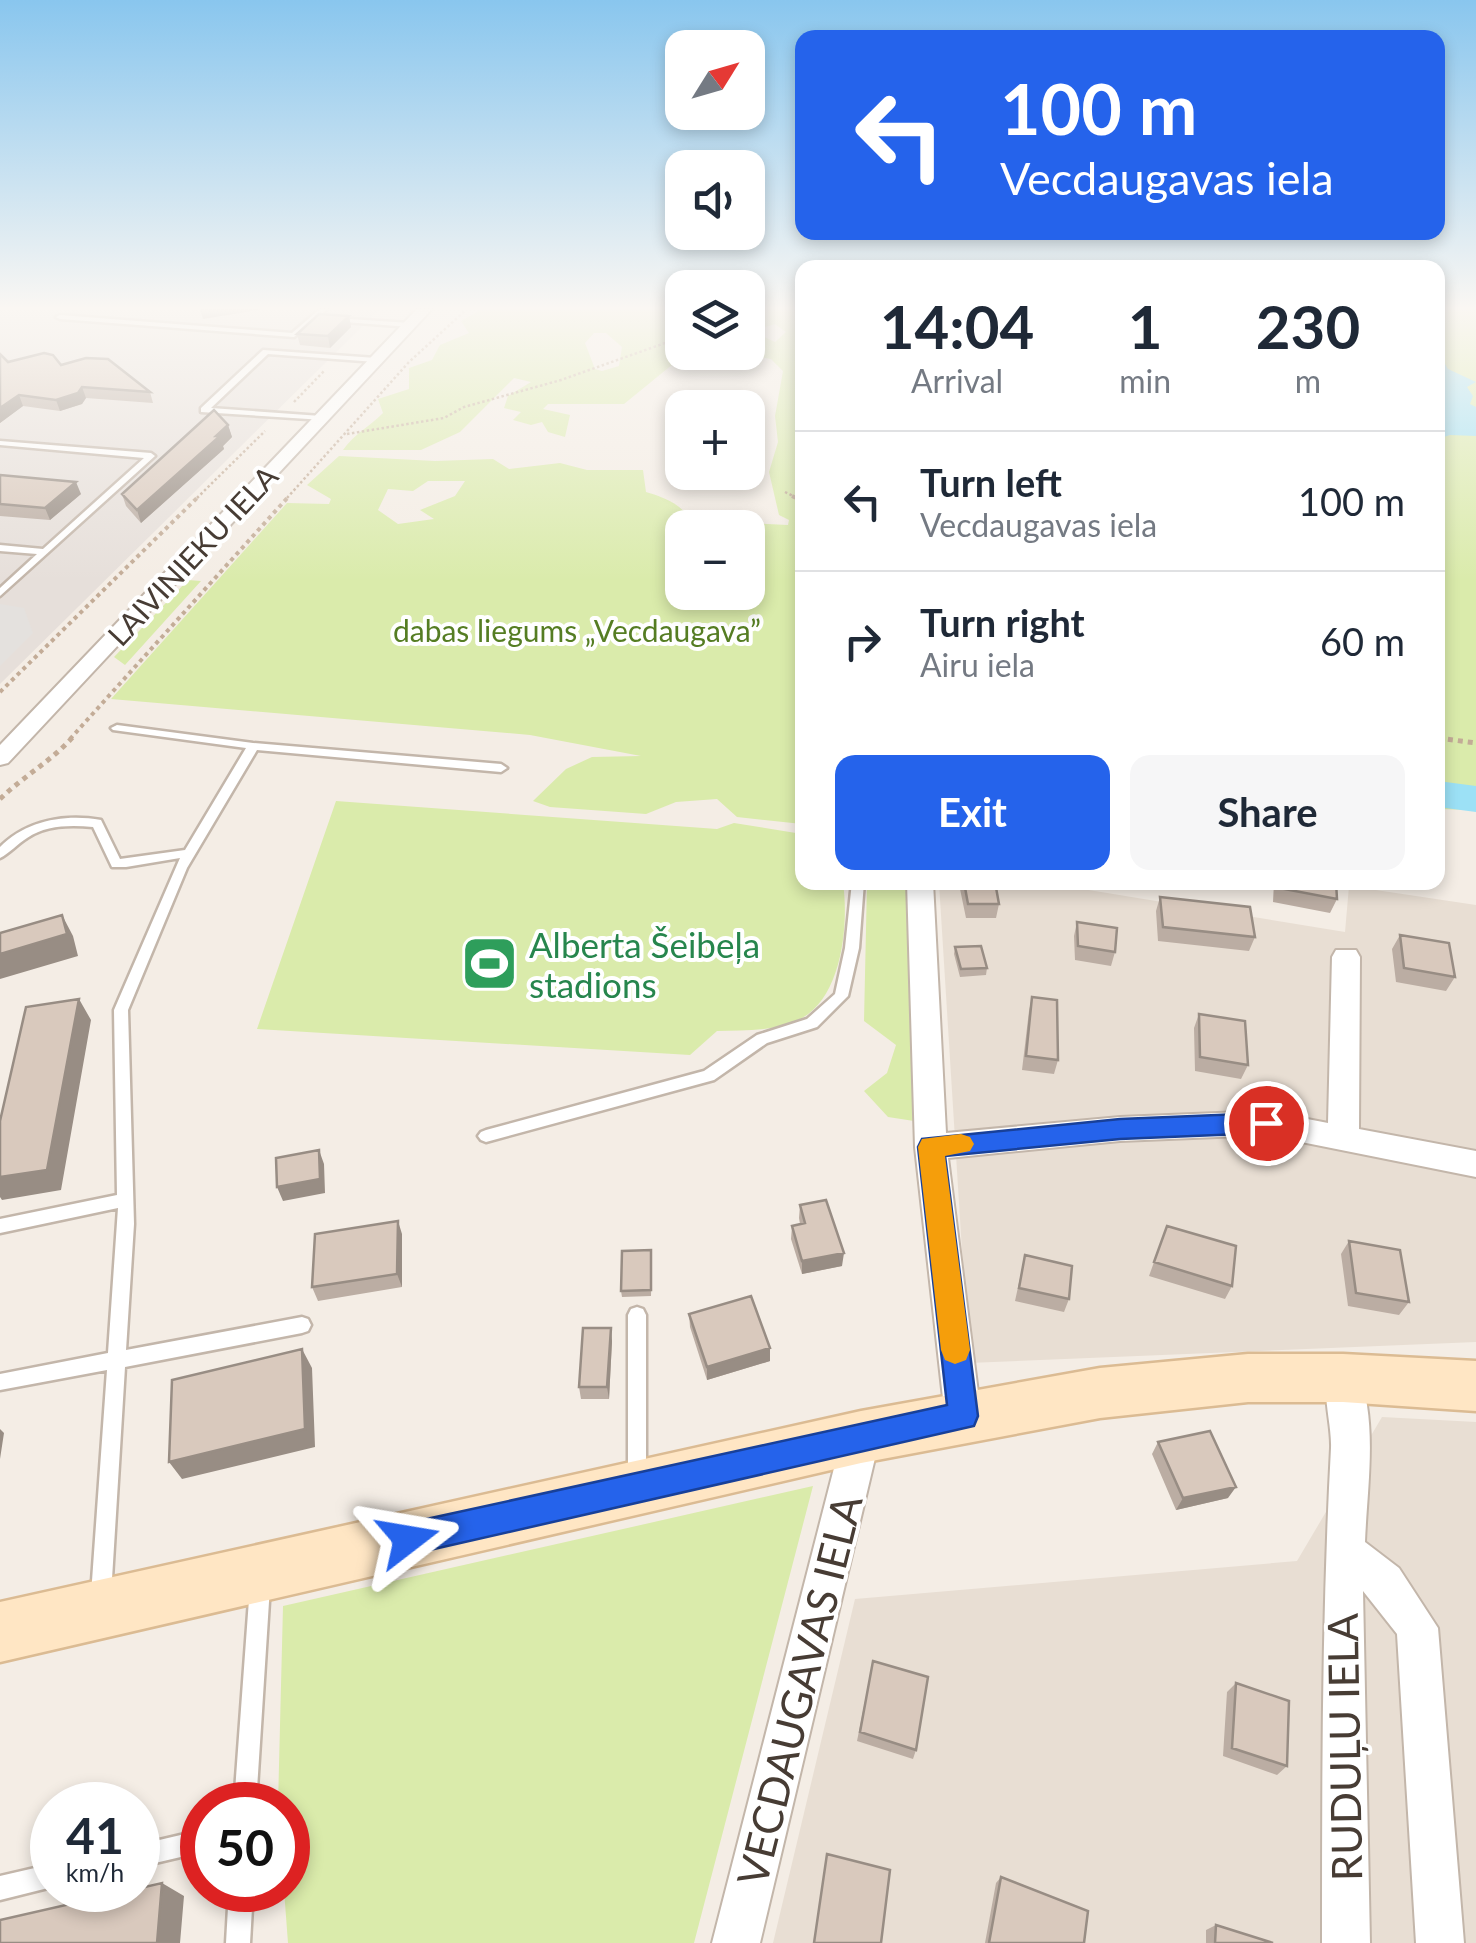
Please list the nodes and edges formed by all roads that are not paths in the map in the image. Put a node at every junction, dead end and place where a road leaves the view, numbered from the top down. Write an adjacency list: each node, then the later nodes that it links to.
1 (215, 400): 3 (lane)
2 (338, 400): 3 (street, LAIVINIEKU IELA)
3 (321, 418): 10 (street, LAIVINIEKU IELA)
4 (0, 444): 6 (lane)
5 (0, 548): 6 (lane)
6 (45, 552): 7 (lane)
7 (0, 593)
8 (116, 728): 9 (lane)
9 (252, 746): 11 (lane); 13 (lane)
10 (0, 758)
11 (501, 768)
12 (0, 854): 13 (lane)
13 (190, 854): 21 (lane)
14 (857, 890): 17 (lane)
15 (920, 890): 19 (street)
16 (1346, 957): 18 (street)
17 (486, 1136)
18 (1343, 1138): 19 (street); 20 (street)
19 (931, 1147): 29 (street)
20 (1476, 1164)
21 (125, 1200): 22 (lane); 25 (lane)
22 (0, 1226)
23 (637, 1315): 31 (lane)
24 (302, 1324): 25 (lane)
25 (116, 1362): 27 (lane); 34 (lane)
26 (1343, 1378): 28 (main road); 29 (main road); 32 (street, RUDUĻU IELA)
27 (0, 1382)
28 (1476, 1386)
29 (963, 1416): 30 (main road)
30 (861, 1437): 31 (main road); 41 (street, VECDAUGAVAS IELA)
31 (637, 1486): 33 (main road)
32 (1344, 1550): 42 (street, RUDUĻU IELA); 43 (street, RUDUĻU IELA)
33 (261, 1575): 34 (main road); 36 (lane)
34 (100, 1610): 35 (main road)
35 (0, 1632)
36 (247, 1782)
37 (30, 1881): 38 (lane)
38 (0, 1888)
39 (239, 1912): 40 (lane)
40 (238, 1943)
41 (736, 1943)
42 (1346, 1943)
43 (1440, 1943)

